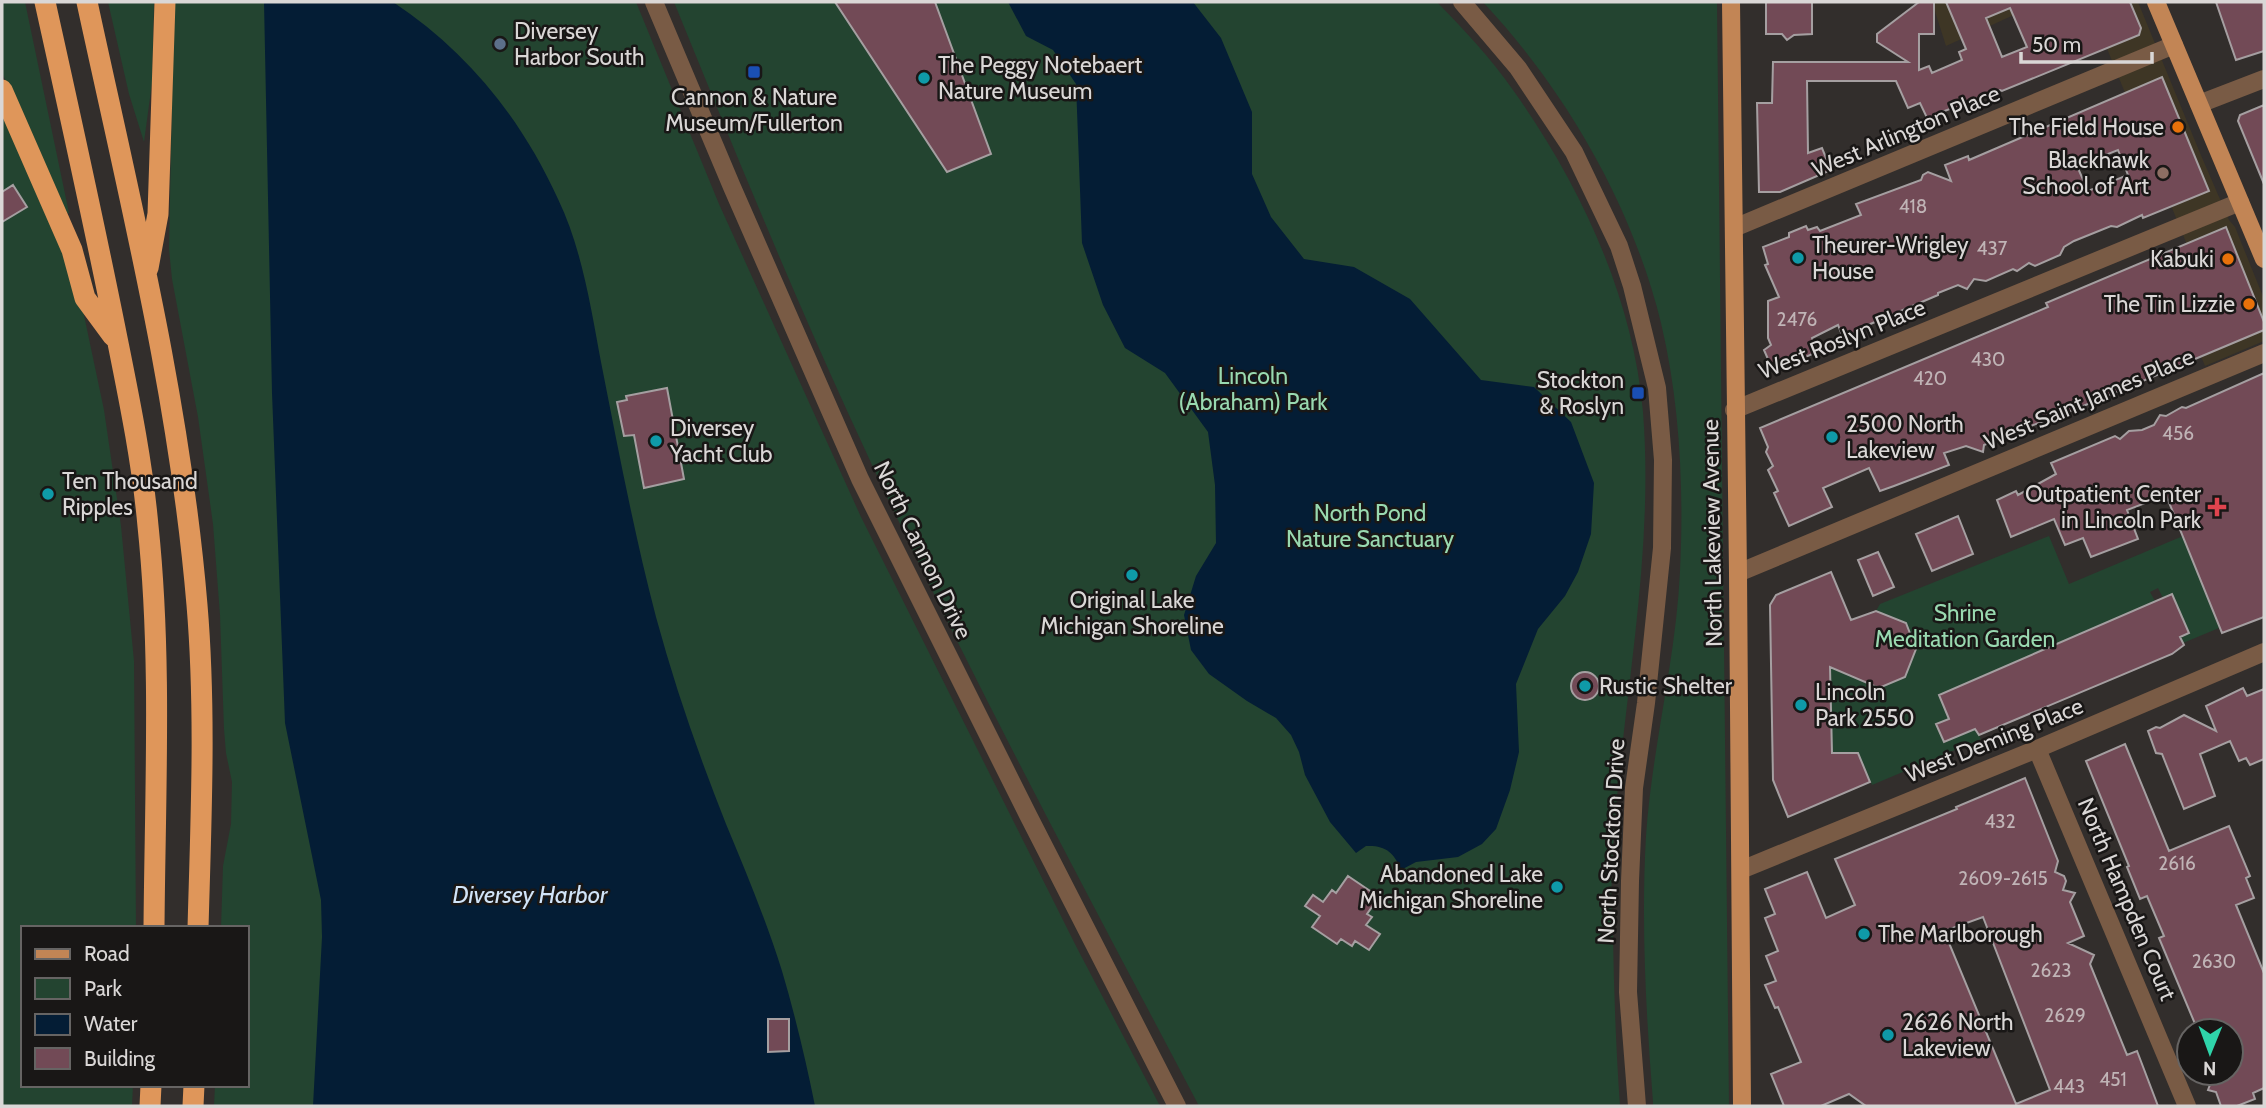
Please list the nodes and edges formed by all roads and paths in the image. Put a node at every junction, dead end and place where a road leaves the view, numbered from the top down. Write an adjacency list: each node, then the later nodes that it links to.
1 (45, 2): 16 (highway)
2 (87, 2): 15 (highway)
3 (165, 2): 15 (highway)
4 (654, 2): 29 (street, North Cannon Drive)
5 (1462, 2): 30 (street, North Stockton Drive)
6 (1731, 2): 13 (main road, North Lakeview Avenue)
7 (2156, 2): 8 (main road)
8 (2174, 45): 11 (main road); 13 (street, West Arlington Place)
9 (2264, 79): 11 (street)
10 (2, 90): 16 (highway)
11 (2199, 104): 12 (main road)
12 (2240, 202): 14 (main road); 18 (street, West Roslyn Place)
13 (1734, 228): 18 (main road, North Lakeview Avenue)
14 (2264, 260)
15 (146, 277): 24 (highway)
16 (118, 344): 23 (highway)
17 (2264, 353): 19 (street, West Saint James Place)
18 (1734, 410): 19 (main road, North Lakeview Avenue)
19 (1738, 573): 22 (main road, North Lakeview Avenue)
20 (2264, 652): 21 (street, West Deming Place)
21 (2038, 749): 22 (street, West Deming Place); 32 (street, North Hampden Court)
22 (1741, 870): 31 (main road, North Lakeview Avenue)
23 (154, 926)
24 (198, 926)
25 (151, 1087): 27 (highway)
26 (194, 1087): 28 (highway)
27 (150, 1106)
28 (193, 1106)
29 (1177, 1106)
30 (1637, 1106)
31 (1741, 1106)
32 (2187, 1106)

